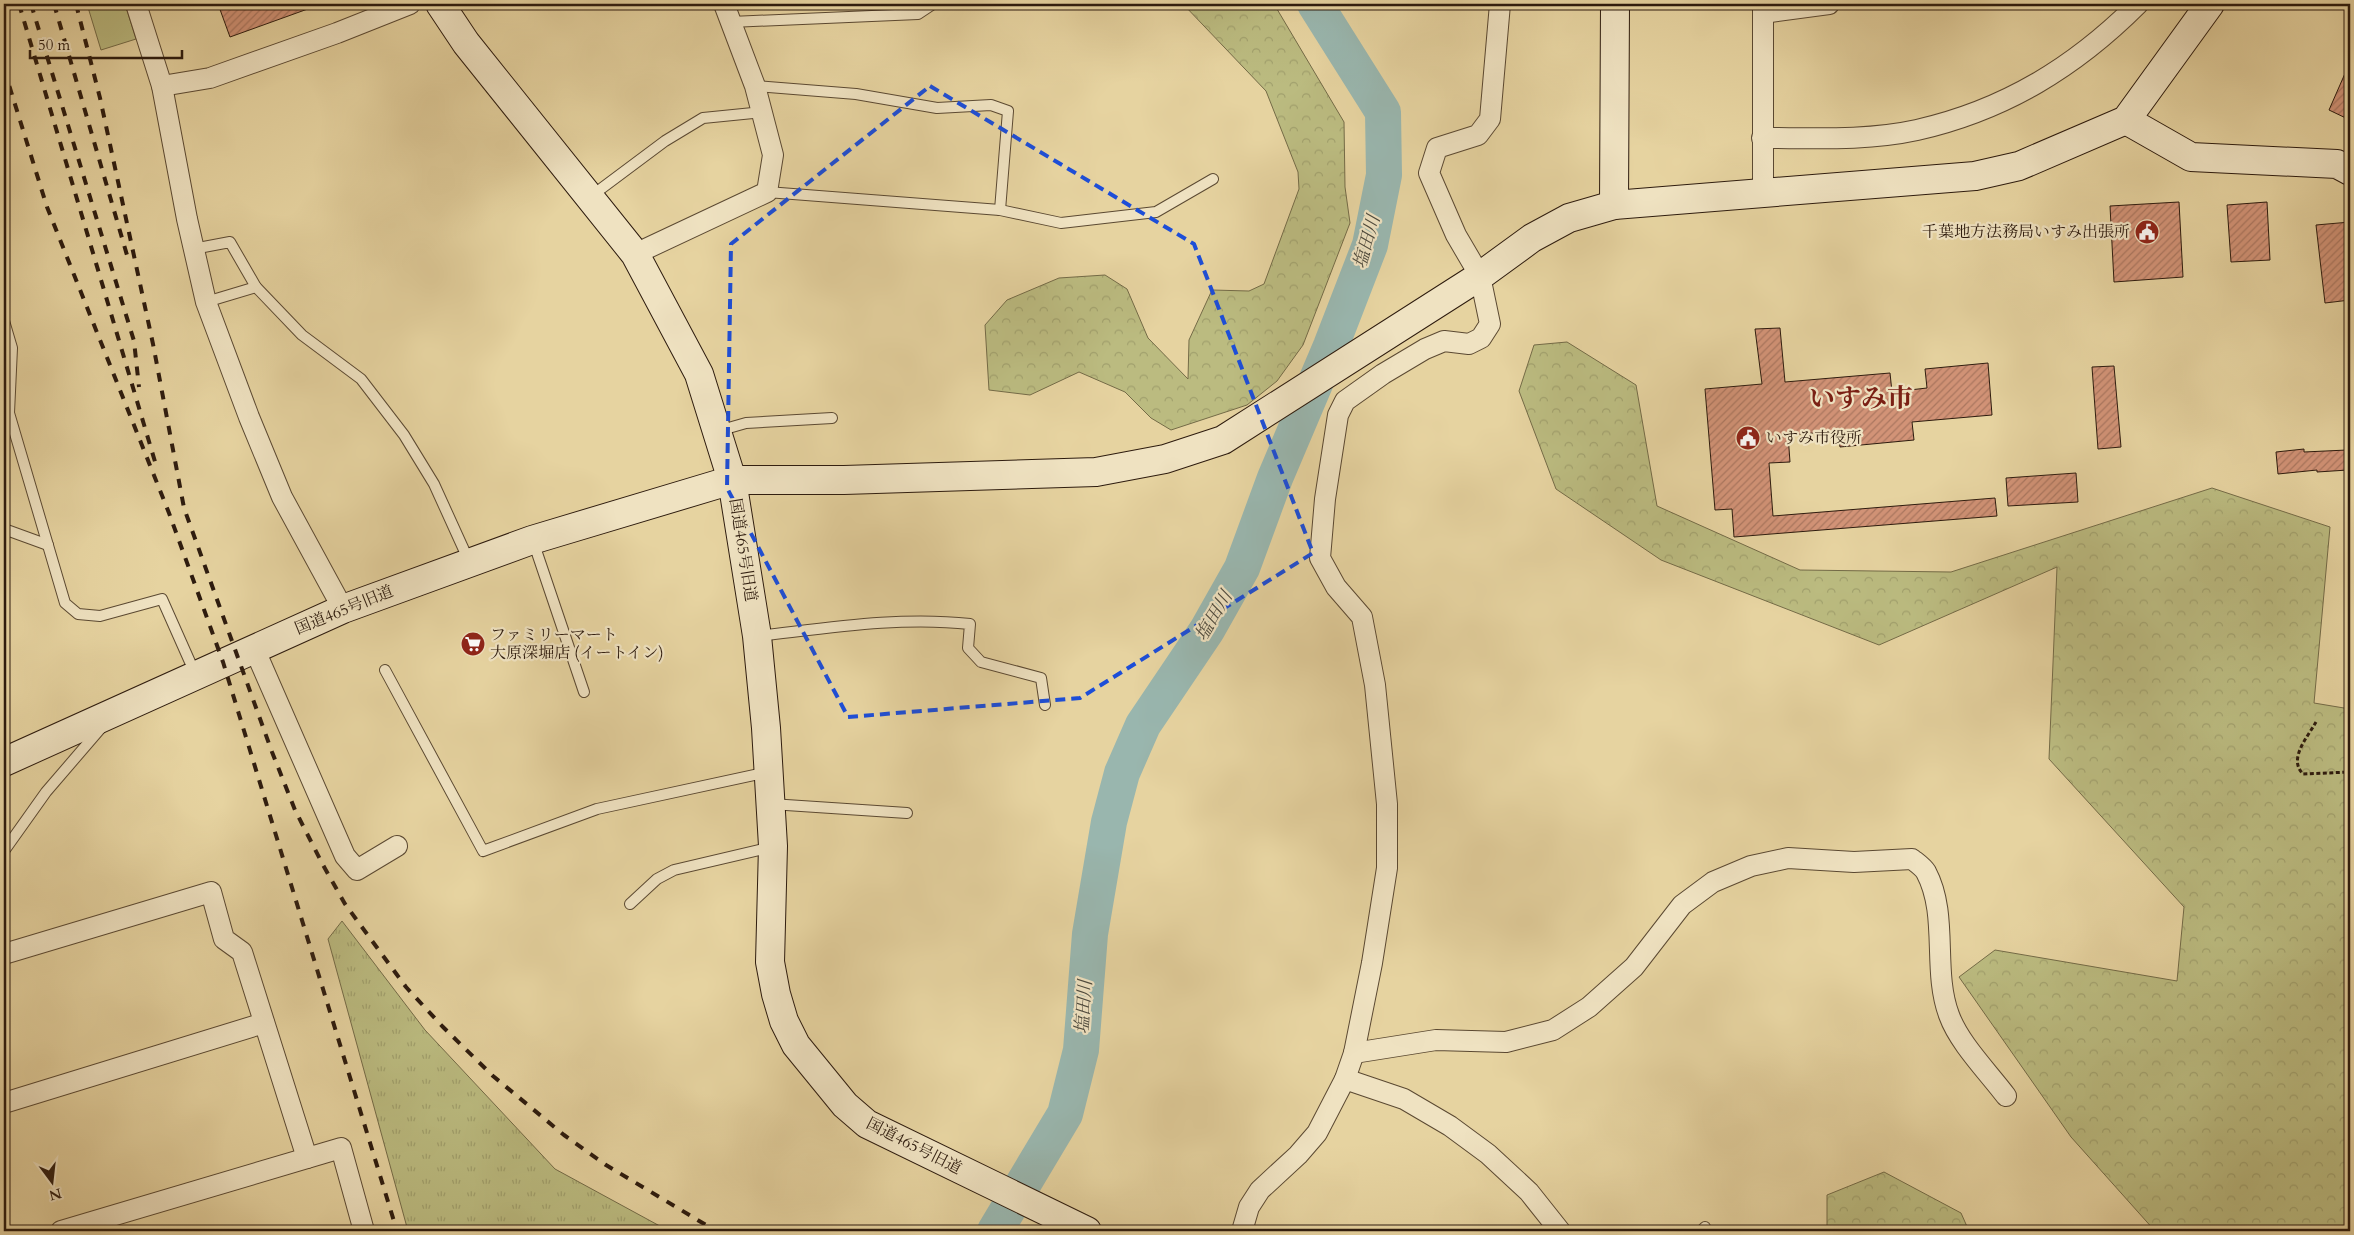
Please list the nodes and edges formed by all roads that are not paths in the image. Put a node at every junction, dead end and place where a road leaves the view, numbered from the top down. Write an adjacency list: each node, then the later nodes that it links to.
1 (136, 4): 12 (street)
2 (410, 4): 12 (street)
3 (440, 4): 21 (street)
4 (933, 4): 11 (lane)
5 (1500, 4): 26 (street)
6 (1616, 4): 22 (street)
7 (1829, 4): 10 (street)
8 (2138, 4): 16 (street)
9 (2210, 4): 15 (street)
10 (1763, 8): 16 (street)
11 (728, 13): 13 (street)
12 (162, 86): 24 (street)
13 (755, 86): 14 (street); 23 (lane)
14 (763, 112): 19 (street); 21 (lane)
15 (2126, 120): 17 (street); 20 (street)
16 (1762, 138): 20 (street)
17 (2350, 172)
18 (1213, 179): 23 (lane)
19 (767, 192): 23 (lane); 25 (street)
20 (1763, 192): 22 (street)
21 (590, 197): 25 (street)
22 (1614, 205): 26 (street)
23 (1000, 210)
24 (193, 249): 27 (lane); 28 (street)
25 (635, 254): 31 (street)
26 (1480, 276): 32 (street); 55 (street)
27 (256, 287): 28 (lane); 36 (lane)
28 (206, 302): 37 (street)
29 (4, 321): 35 (lane)
30 (832, 418): 31 (lane)
31 (717, 432): 32 (street)
32 (732, 480): 34 (street, 国道465号旧道); 38 (street, 国道465号旧道)
33 (4, 529): 35 (lane)
34 (532, 540): 36 (street, 国道465号旧道); 42 (lane)
35 (48, 545): 40 (lane)
36 (470, 561): 37 (street, 国道465号旧道)
37 (343, 609): 39 (street, 国道465号旧道)
38 (757, 636): 43 (lane); 46 (street, 国道465号旧道)
39 (254, 648): 44 (street, 国道465号旧道); 49 (street)
40 (190, 662)
41 (385, 670): 46 (lane)
42 (584, 692)
43 (1045, 705)
44 (113, 714): 45 (street, 国道465号旧道); 51 (lane)
45 (4, 762)
46 (768, 771): 47 (street, 国道465号旧道)
47 (770, 804): 48 (lane); 50 (street, 国道465号旧道)
48 (907, 813)
49 (397, 846)
50 (773, 846): 52 (lane); 62 (street, 国道465号旧道)
51 (4, 851)
52 (630, 904)
53 (4, 954): 54 (street)
54 (264, 1023): 58 (street); 59 (street)
55 (1354, 1053): 56 (street); 57 (street)
56 (1345, 1079): 63 (street); 64 (street)
57 (2006, 1096)
58 (4, 1103)
59 (307, 1158): 60 (street); 61 (street)
60 (61, 1231)
61 (364, 1231)
62 (1087, 1231)
63 (1242, 1231)
64 (1560, 1231)

